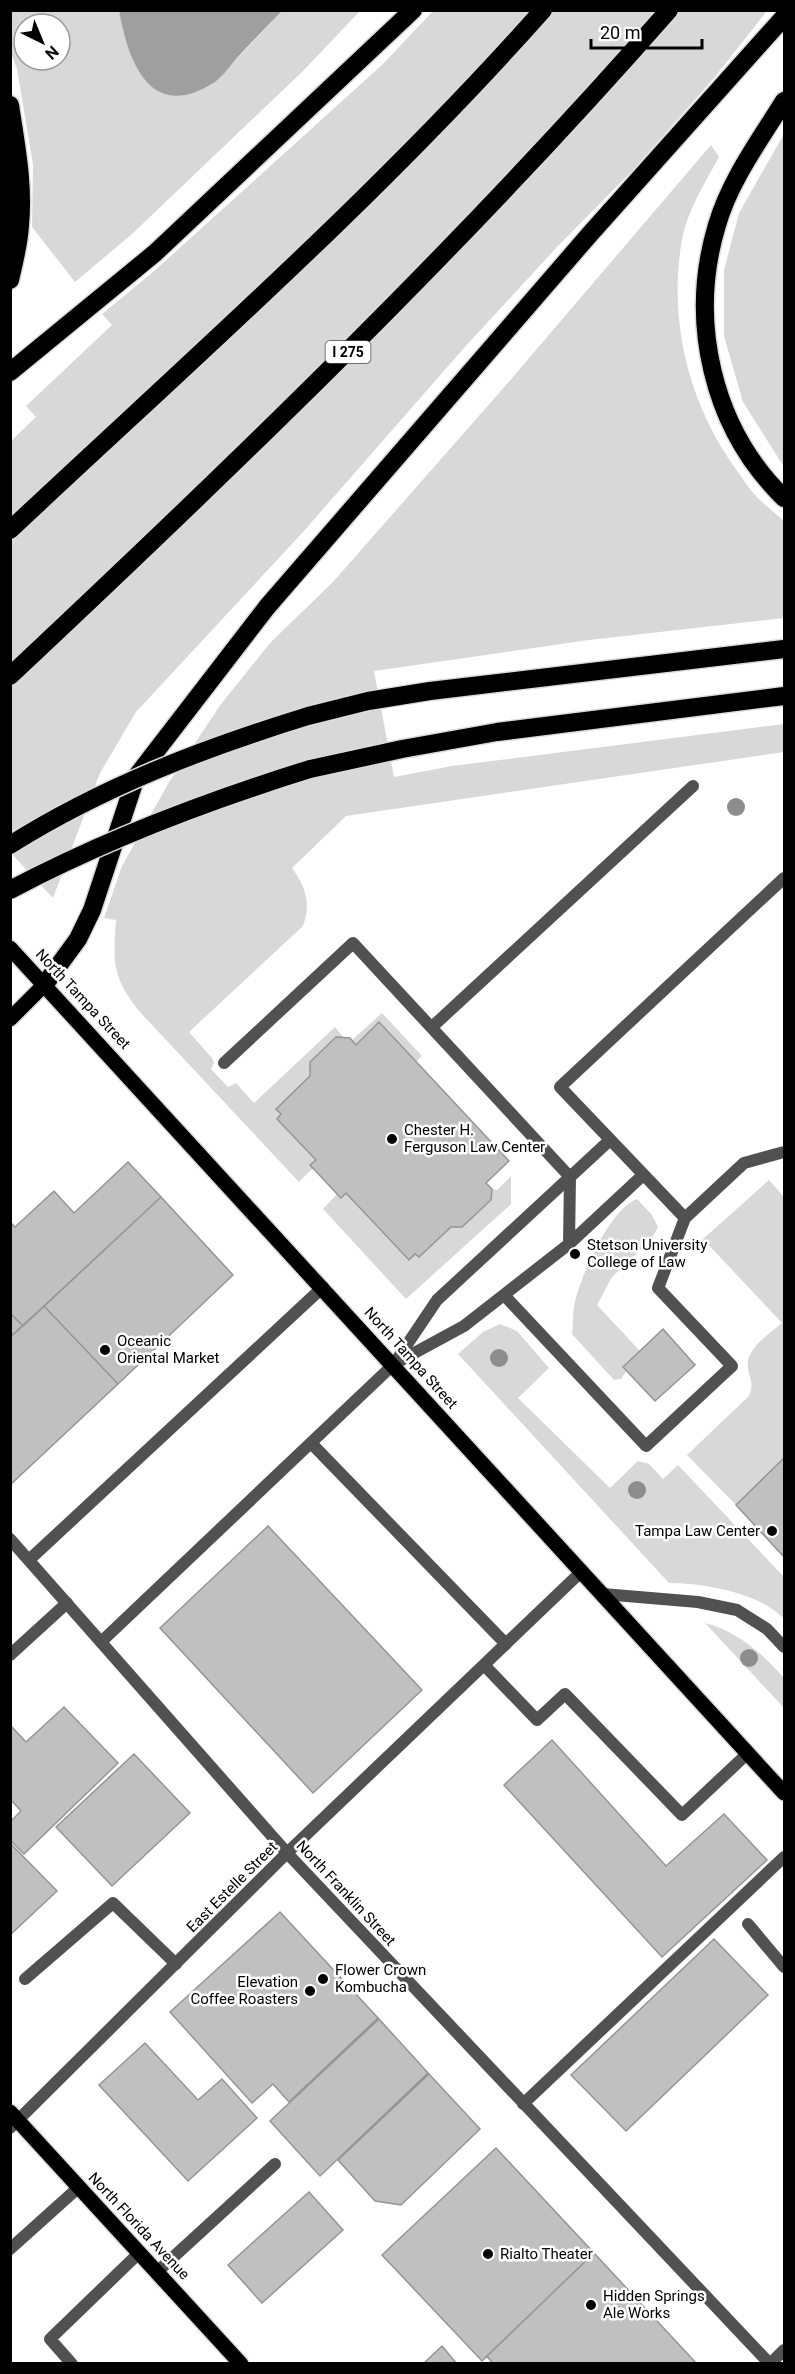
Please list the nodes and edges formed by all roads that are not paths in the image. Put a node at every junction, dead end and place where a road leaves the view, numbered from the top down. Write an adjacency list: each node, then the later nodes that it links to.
1 (413, 10): 8 (highway)
2 (543, 10): 10 (highway)
3 (669, 10): 12 (highway, I 275)
4 (784, 17): 19 (highway)
5 (784, 101): 9 (highway)
6 (10, 105): 7 (highway)
7 (10, 280)
8 (10, 372)
9 (784, 498)
10 (10, 530)
11 (784, 649): 15 (highway, bridge)
12 (10, 676)
13 (784, 696): 17 (highway, bridge)
14 (693, 786): 21 (street)
15 (10, 845)
16 (784, 878): 23 (street)
17 (10, 890)
18 (10, 948): 19 (main road, North Tampa Street)
19 (45, 984): 20 (main road); 29 (main road, North Tampa Street)
20 (10, 1019)
21 (432, 1028): 22 (street); 26 (street)
22 (224, 1063)
23 (610, 1140): 25 (street); 26 (street)
24 (784, 1152): 27 (street)
25 (643, 1175): 27 (street); 28 (street)
26 (570, 1177): 28 (street); 31 (street)
27 (685, 1218): 30 (street)
28 (569, 1244): 30 (street)
29 (323, 1287): 31 (main road, North Tampa Street); 34 (street)
30 (504, 1295): 31 (street)
31 (394, 1364): 32 (street); 35 (main road, North Tampa Street)
32 (312, 1443): 38 (street); 39 (street)
33 (10, 1539): 34 (street, North Franklin Street)
34 (29, 1560): 37 (street, North Franklin Street)
35 (582, 1571): 36 (main road, North Tampa Street); 39 (street, East Estelle Street)
36 (603, 1594): 40 (street); 43 (main road, North Tampa Street)
37 (67, 1603): 38 (street, North Franklin Street); 41 (street)
38 (101, 1642): 45 (street, North Franklin Street)
39 (506, 1644): 42 (street, East Estelle Street)
40 (784, 1647)
41 (10, 1655)
42 (484, 1665): 43 (street); 45 (street, East Estelle Street)
43 (748, 1753): 44 (main road, North Tampa Street)
44 (784, 1793)
45 (288, 1853): 48 (street, East Estelle Street); 51 (street, North Franklin Street)
46 (784, 1857): 51 (street)
47 (748, 1924): 49 (street)
48 (176, 1964): 50 (street); 52 (street, East Estelle Street)
49 (784, 1967)
50 (25, 1979)
51 (523, 2104): 61 (street, North Franklin Street)
52 (13, 2120): 54 (main road, North Florida Avenue)
53 (274, 2164): 57 (street)
54 (78, 2187): 55 (street); 56 (main road, North Florida Avenue)
55 (10, 2249)
56 (139, 2253): 57 (main road, North Florida Avenue); 59 (street)
57 (157, 2272): 60 (main road, North Florida Avenue)
58 (784, 2350): 61 (street)
59 (72, 2364)
60 (241, 2364)
61 (770, 2364)

